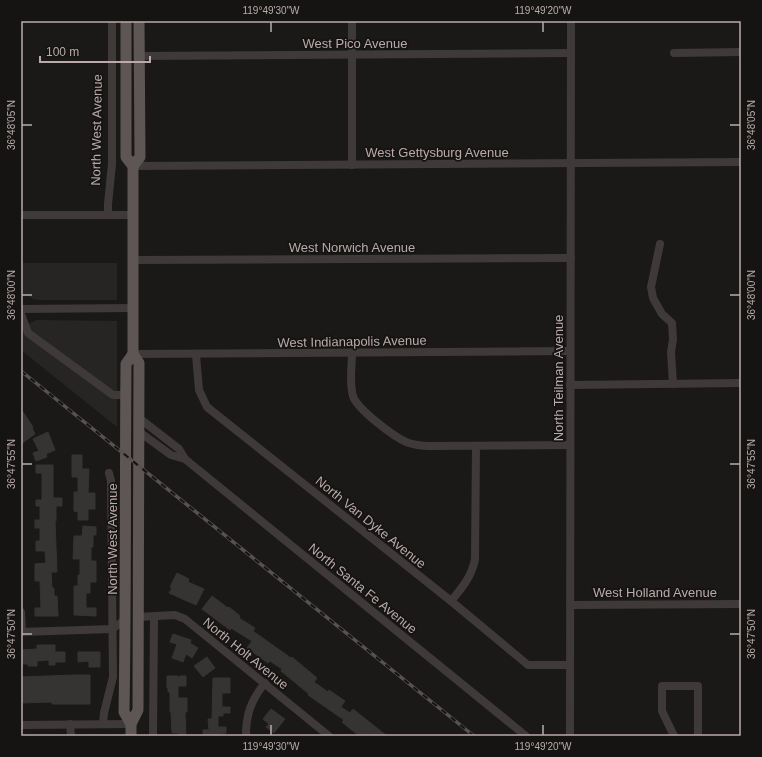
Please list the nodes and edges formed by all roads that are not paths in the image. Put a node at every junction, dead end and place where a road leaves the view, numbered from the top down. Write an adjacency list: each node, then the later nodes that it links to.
1 (112, 21): 16 (street, North West Avenue)
2 (126, 21): 14 (main road, North West Avenue)
3 (139, 21): 10 (main road, North West Avenue)
4 (352, 21): 9 (street)
5 (571, 21): 7 (street, North Teilman Avenue)
6 (741, 52): 8 (street)
7 (571, 53): 9 (street, West Pico Avenue); 12 (street, North Teilman Avenue)
8 (674, 53)
9 (352, 55): 10 (street, West Pico Avenue); 13 (street)
10 (139, 56): 14 (main road, North West Avenue)
11 (741, 162): 12 (street, West Gettysburg Avenue)
12 (571, 163): 13 (street, West Gettysburg Avenue); 19 (street, North Teilman Avenue)
13 (352, 165): 14 (street, West Gettysburg Avenue)
14 (133, 166): 17 (main road, North West Avenue)
15 (21, 215): 16 (street)
16 (108, 215): 17 (street)
17 (132, 215): 20 (main road, North West Avenue)
18 (660, 244): 29 (street)
19 (571, 258): 20 (street, West Norwich Avenue); 24 (street, North Teilman Avenue)
20 (132, 260): 21 (main road, North West Avenue)
21 (133, 308): 22 (street); 26 (main road, North West Avenue)
22 (21, 309)
23 (21, 314): 31 (street)
24 (570, 351): 25 (street, West Indianapolis Avenue); 30 (street, North Teilman Avenue)
25 (352, 353): 27 (street, West Indianapolis Avenue); 35 (street)
26 (133, 354): 27 (street, West Indianapolis Avenue); 31 (main road, North West Avenue); 32 (main road, North West Avenue)
27 (196, 354): 38 (street, North Van Dyke Avenue)
28 (741, 383): 29 (street)
29 (674, 384): 30 (street)
30 (570, 385): 34 (street, North Teilman Avenue)
31 (126, 395): 33 (main road); 44 (main road, North West Avenue)
32 (139, 418): 33 (main road, North West Avenue); 36 (street, North Santa Fe Avenue)
33 (138, 430): 36 (street, North Santa Fe Avenue); 42 (main road, North West Avenue)
34 (570, 445): 35 (street); 40 (street, North Teilman Avenue)
35 (476, 446): 38 (street)
36 (185, 459): 59 (street, North Santa Fe Avenue)
37 (108, 472): 45 (street)
38 (451, 601): 48 (street, North Van Dyke Avenue)
39 (741, 604): 40 (street, West Holland Avenue)
40 (570, 605): 48 (street, North Teilman Avenue)
41 (21, 612): 46 (street)
42 (138, 617): 43 (street, North Holt Avenue); 44 (main road); 52 (main road, North West Avenue)
43 (154, 617): 49 (street, North Holt Avenue); 56 (street)
44 (126, 618): 45 (street); 47 (main road, North West Avenue)
45 (112, 629): 46 (street); 47 (street); 51 (street)
46 (21, 632)
47 (125, 643): 52 (main road, North West Avenue)
48 (570, 665): 60 (street, North Teilman Avenue)
49 (264, 683): 57 (street); 58 (street, North Holt Avenue)
50 (70, 724): 51 (street); 53 (street); 54 (street)
51 (103, 724): 52 (street)
52 (131, 724): 55 (main road, North West Avenue)
53 (21, 725)
54 (71, 736)
55 (131, 736)
56 (153, 736)
57 (246, 736)
58 (329, 736)
59 (526, 736)
60 (570, 736)
61 (674, 736): 62 (street)
62 (698, 736)

